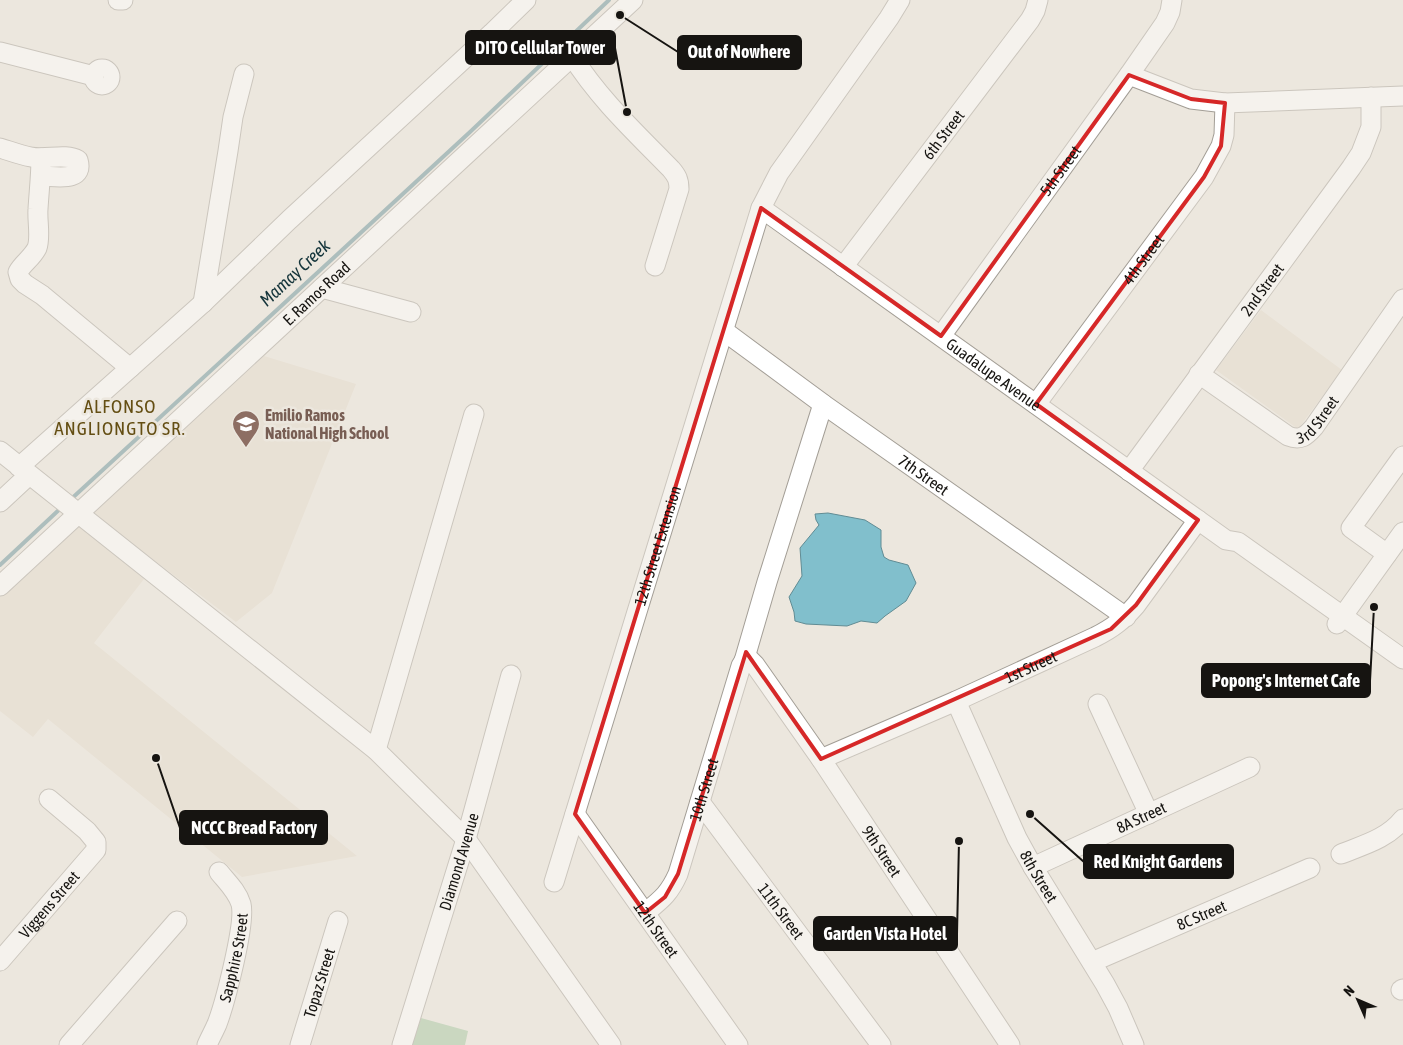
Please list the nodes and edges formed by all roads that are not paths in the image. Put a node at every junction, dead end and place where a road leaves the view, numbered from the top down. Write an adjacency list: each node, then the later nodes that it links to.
1 (118, 0): 2 (street)
2 (123, 0)
3 (526, 0): 22 (street)
4 (633, 0): 9 (street, E. Ramos Road)
5 (900, 0): 17 (street)
6 (1038, 0): 19 (street, 6th Street)
7 (1172, 0): 11 (street, 5th Street)
8 (0, 52): 12 (street)
9 (572, 56): 18 (street); 20 (street, E. Ramos Road)
10 (244, 74): 22 (street)
11 (1129, 75): 15 (street); 25 (street, 5th Street)
12 (94, 76)
13 (1403, 96): 14 (street)
14 (1371, 98): 15 (street); 27 (street, 2nd Street)
15 (1225, 103): 29 (street, 4th Street)
16 (2, 149): 26 (street)
17 (761, 208): 19 (street, Guadalupe Avenue); 24 (street, 12th Street Extension)
18 (655, 266)
19 (843, 266): 25 (street, Guadalupe Avenue)
20 (322, 288): 23 (street); 36 (street, E. Ramos Road)
21 (1403, 299): 27 (street, 3rd Street)
22 (202, 303): 26 (street)
23 (411, 312)
24 (724, 331): 28 (street, 7th Street); 54 (street, 12th Street Extension)
25 (941, 336): 29 (street, Guadalupe Avenue)
26 (130, 368): 33 (street)
27 (1199, 374): 34 (street, 2nd Street)
28 (823, 404): 41 (street, 7th Street); 44 (street, 10th Street)
29 (1036, 404): 34 (street, Guadalupe Avenue)
30 (474, 414): 49 (street)
31 (0, 451): 33 (street)
32 (1403, 456): 39 (street)
33 (24, 471): 35 (street); 36 (street)
34 (1129, 471): 37 (street, Guadalupe Avenue)
35 (0, 502)
36 (70, 506): 40 (street, E. Ramos Road); 49 (street)
37 (1198, 520): 41 (street, 1st Street); 42 (street, Guadalupe Avenue)
38 (1403, 532): 39 (street)
39 (1387, 554): 42 (street)
40 (0, 586)
41 (1126, 617): 47 (street, 1st Street)
42 (1339, 620): 43 (street, Guadalupe Avenue); 45 (street, Guadalupe Avenue)
43 (1403, 659)
44 (746, 660): 50 (street, 9th Street); 53 (street, 10th Street)
45 (1403, 670)
46 (511, 675): 57 (street, Diamond Avenue)
47 (956, 701): 50 (street, 1st Street); 59 (street, 8th Street)
48 (1098, 704): 55 (street)
49 (376, 750): 57 (street)
50 (821, 759): 75 (street, 9th Street)
51 (1250, 767): 55 (street, 8A Street)
52 (49, 799): 66 (street, Viggens Street)
53 (700, 802): 63 (street, 10th Street); 74 (street, 11th Street)
54 (575, 814): 62 (street, 12th Street Extension); 63 (street, 12th Street)
55 (1149, 814): 59 (street, 8A Street)
56 (1403, 819): 58 (street)
57 (466, 839): 71 (street, Diamond Avenue); 72 (street)
58 (1340, 854)
59 (1033, 868): 67 (street, 8th Street)
60 (1310, 868): 67 (street, 8C Street)
61 (219, 872): 69 (street, Sapphire Street)
62 (554, 882)
63 (646, 913): 73 (street, 12th Street)
64 (177, 920): 68 (street)
65 (338, 921): 70 (street, Topaz Street)
66 (0, 961)
67 (1092, 962): 76 (street, 8th Street)
68 (68, 1045)
69 (206, 1045)
70 (300, 1045)
71 (402, 1045)
72 (611, 1045)
73 (738, 1045)
74 (881, 1045)
75 (1010, 1045)
76 (1134, 1045)

